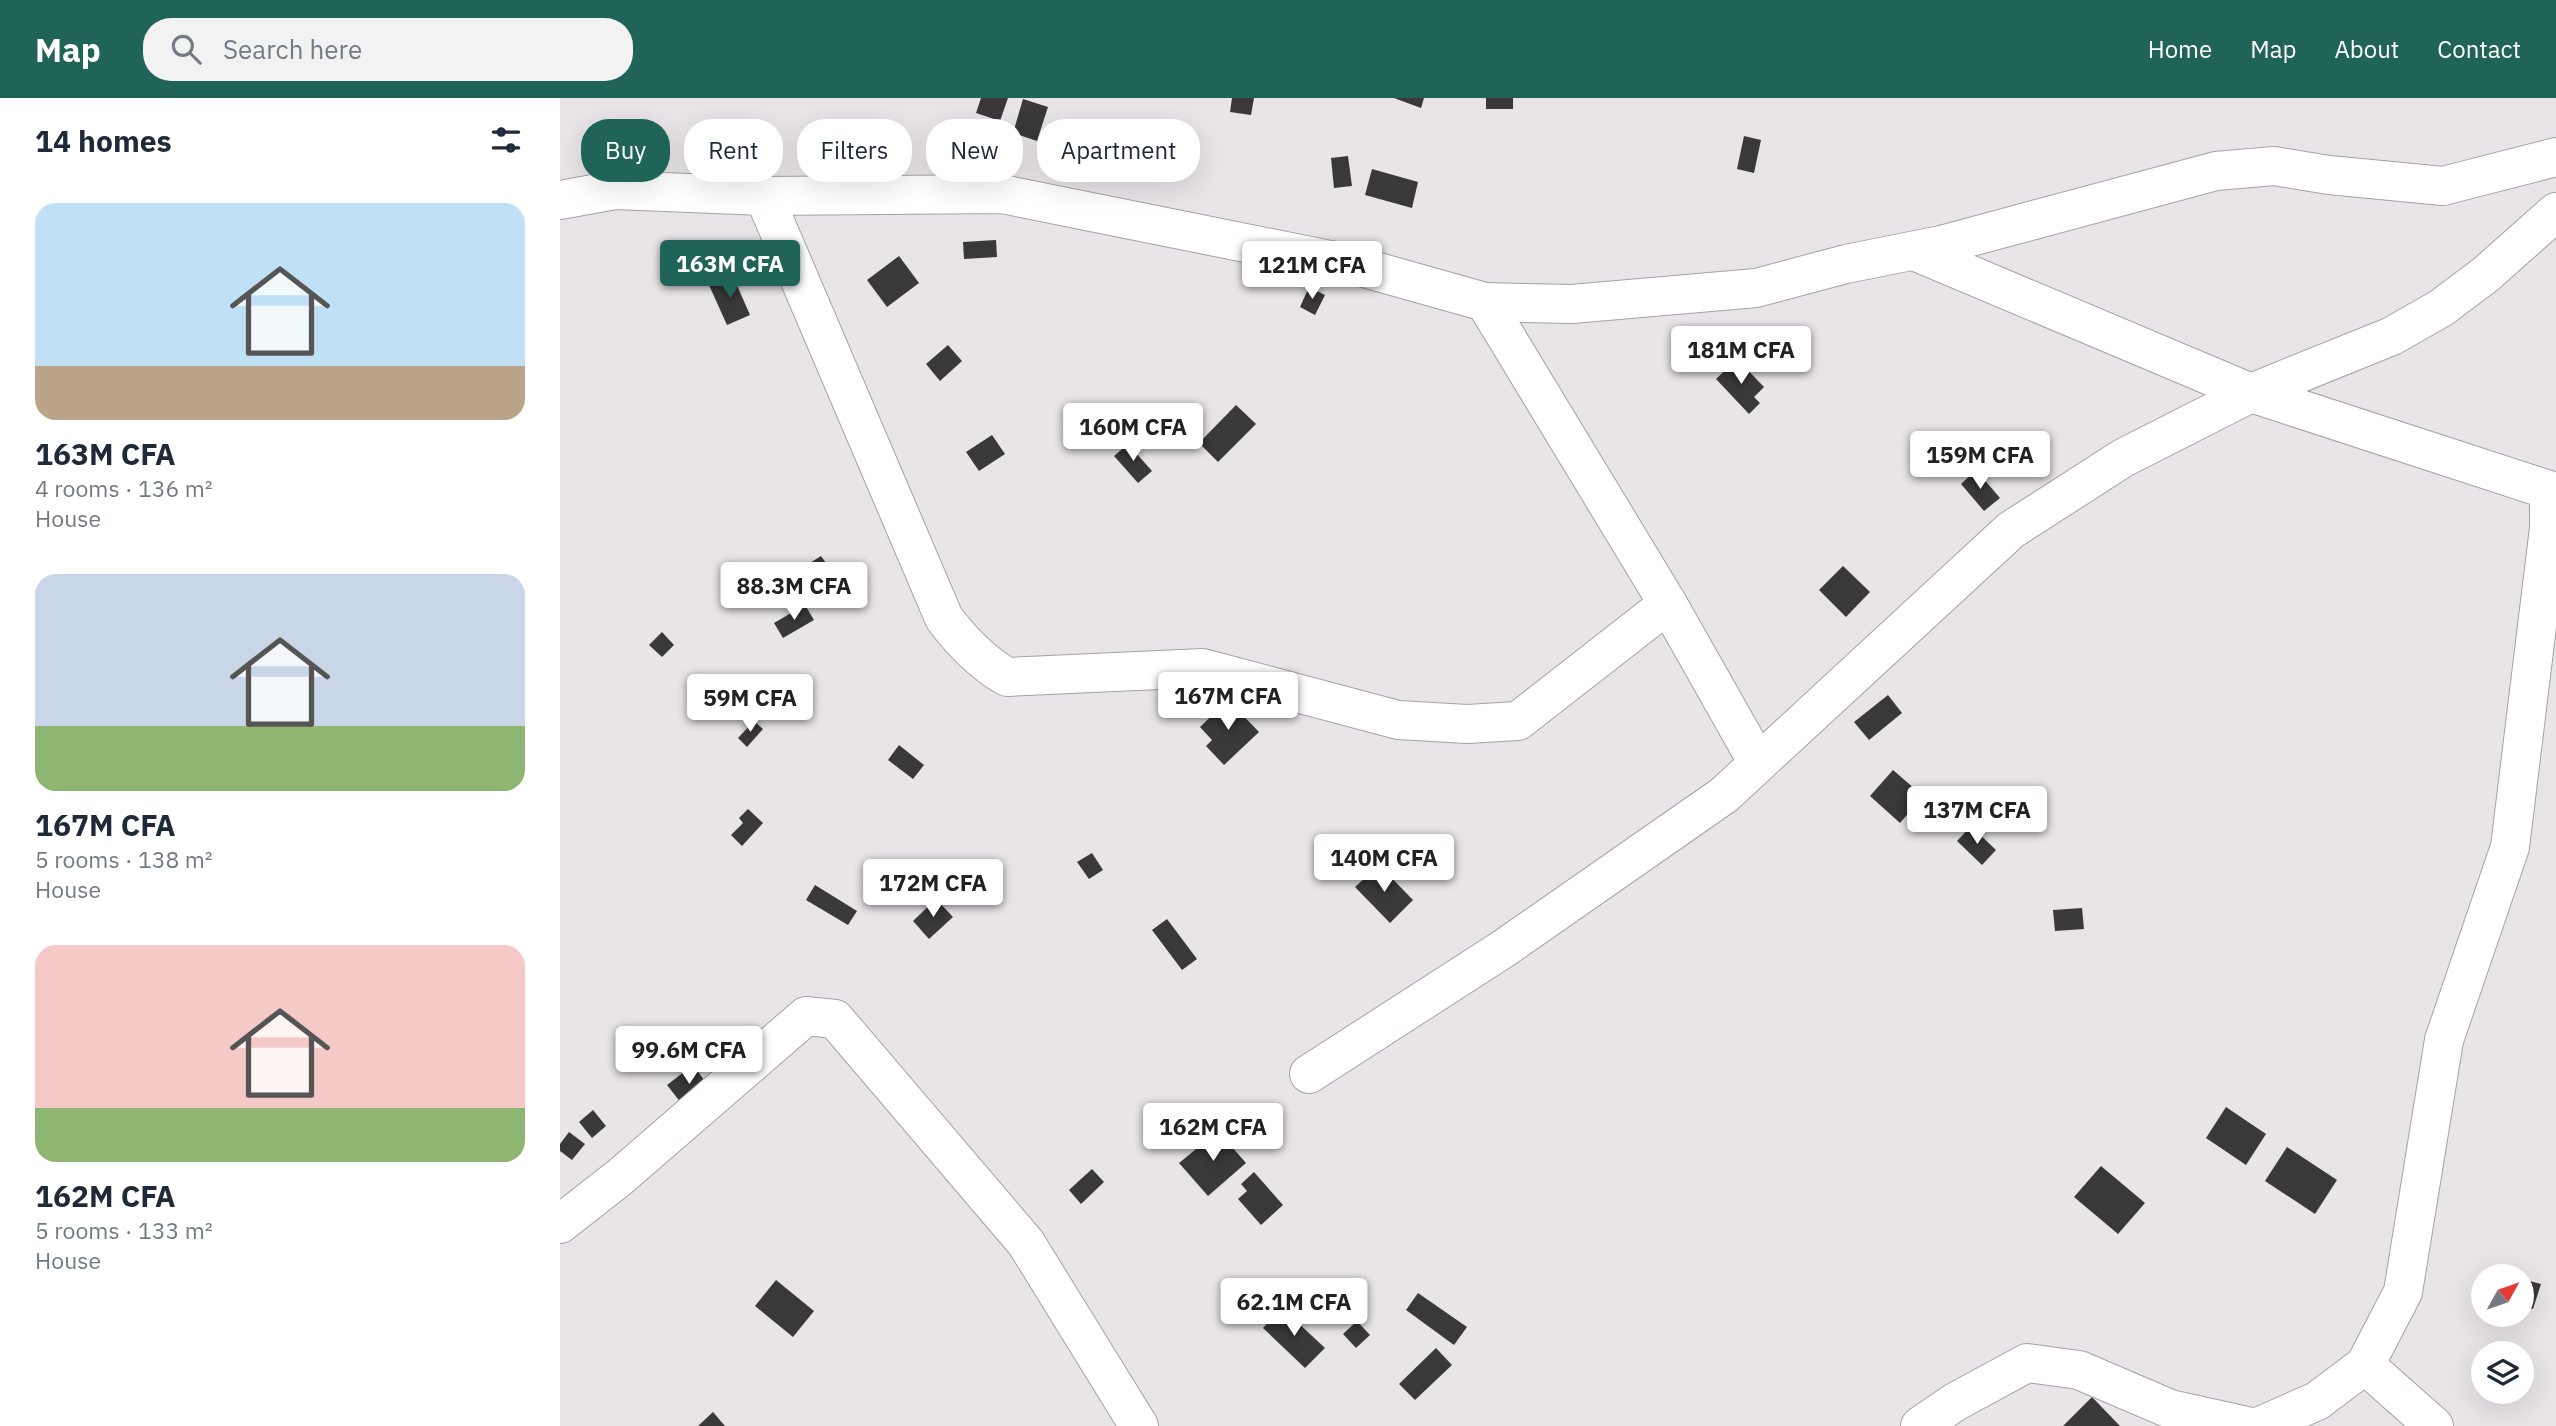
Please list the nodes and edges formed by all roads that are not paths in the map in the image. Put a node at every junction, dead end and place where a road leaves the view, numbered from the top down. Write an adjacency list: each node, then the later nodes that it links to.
1 (2556, 157): 5 (street)
2 (764, 196): 3 (street); 6 (street); 9 (street)
3 (560, 200)
4 (2556, 212): 7 (street)
5 (1914, 251): 6 (street); 7 (street)
6 (1485, 302): 9 (street)
7 (2251, 393): 8 (street); 10 (street)
8 (2552, 489): 13 (street)
9 (1668, 604): 10 (street)
10 (1758, 763): 11 (street)
11 (1309, 1074)
12 (560, 1224): 15 (street)
13 (2365, 1365): 14 (street); 19 (street)
14 (2313, 1414): 18 (street)
15 (1139, 1426)
16 (1920, 1426): 17 (street)
17 (2247, 1426)
18 (2260, 1426)
19 (2434, 1426)

